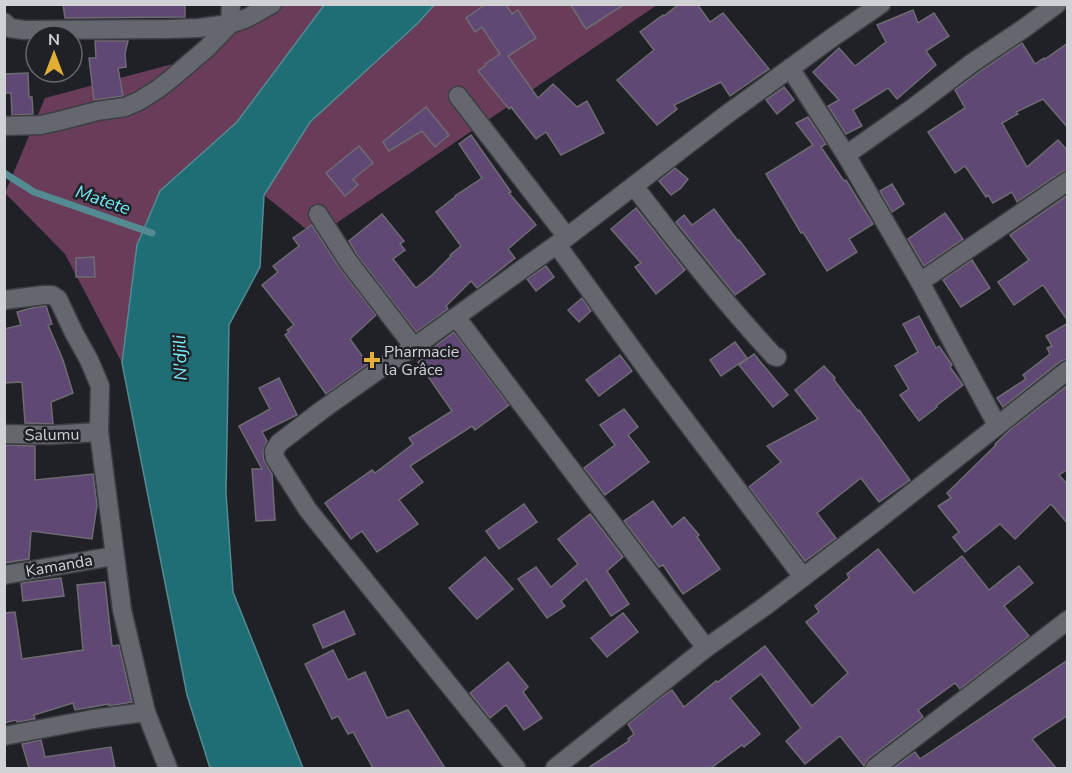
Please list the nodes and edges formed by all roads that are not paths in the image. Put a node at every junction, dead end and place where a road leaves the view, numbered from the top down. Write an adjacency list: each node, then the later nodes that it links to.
1 (231, 4): 6 (street)
2 (272, 4): 6 (street)
3 (881, 4): 7 (street)
4 (1057, 4): 10 (street)
5 (4, 22): 6 (street)
6 (230, 24): 9 (street)
7 (790, 68): 10 (street); 12 (street)
8 (458, 96): 14 (street)
9 (4, 126)
10 (846, 155): 15 (street)
11 (1068, 181): 15 (street)
12 (634, 186): 14 (street); 19 (street)
13 (318, 214): 18 (street)
14 (562, 241): 17 (street); 26 (street)
15 (920, 282): 21 (street)
16 (4, 300): 22 (street)
17 (456, 317): 18 (street); 28 (street)
18 (414, 347): 32 (street)
19 (777, 357)
20 (1068, 370): 21 (street)
21 (997, 425): 26 (street)
22 (99, 432): 23 (street, Salumu); 24 (street)
23 (4, 434)
24 (114, 556): 25 (street, Kamanda); 29 (street)
25 (4, 575)
26 (803, 577): 28 (street)
27 (1068, 620): 34 (street)
28 (706, 648): 33 (street)
29 (146, 712): 30 (street); 31 (street)
30 (4, 736)
31 (168, 768)
32 (516, 768)
33 (555, 768)
34 (875, 768)

